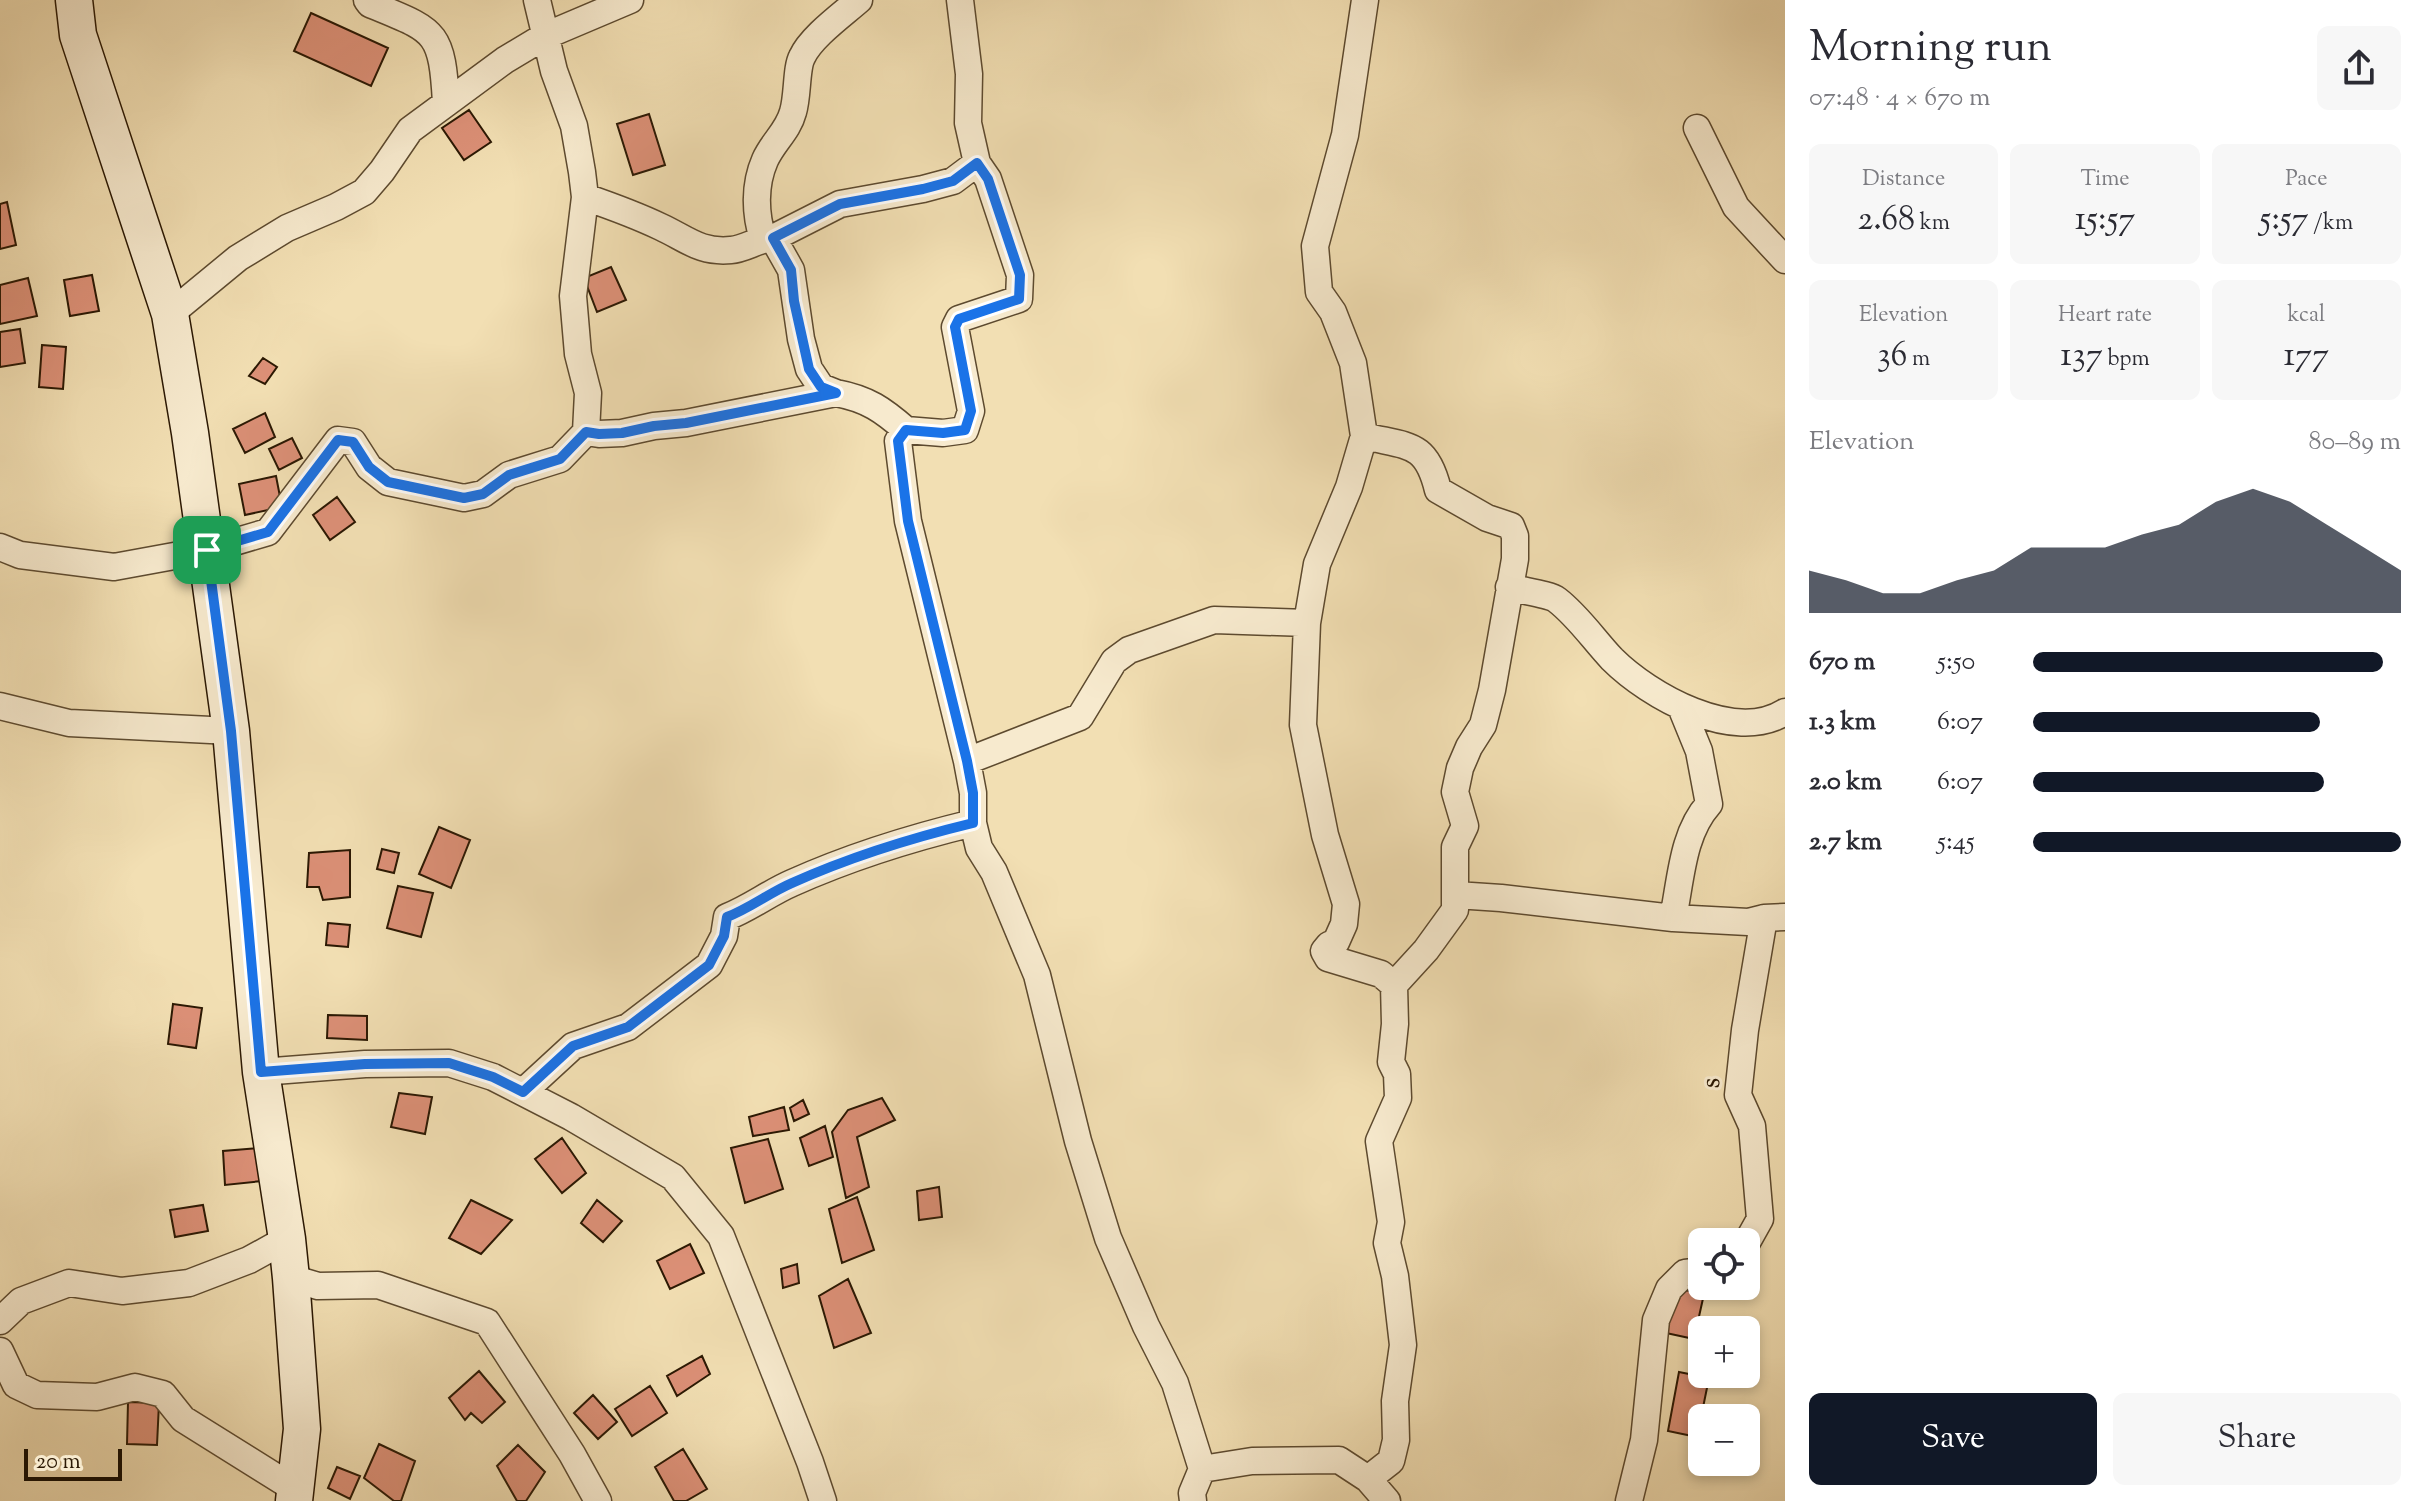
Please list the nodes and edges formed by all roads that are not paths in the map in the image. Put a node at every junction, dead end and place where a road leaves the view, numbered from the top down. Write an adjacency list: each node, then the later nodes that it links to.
1 (74, 0): 15 (street)
2 (367, 0): 9 (street)
3 (537, 0): 8 (street)
4 (630, 0): 8 (street)
5 (859, 0): 13 (street)
6 (960, 0): 11 (street)
7 (1365, 0): 19 (street)
8 (545, 36): 9 (street); 12 (street)
9 (446, 103): 15 (street)
10 (1697, 128): 14 (street)
11 (977, 163): 13 (street); 17 (street)
12 (585, 197): 13 (street); 18 (street)
13 (768, 238): 16 (street)
14 (1785, 260)
15 (170, 314): 21 (street)
16 (836, 393): 17 (street); 18 (street)
17 (906, 430): 28 (street)
18 (586, 432): 21 (street)
19 (1364, 436): 22 (street); 23 (street)
20 (0, 547): 21 (street)
21 (207, 550): 27 (street)
22 (1509, 587): 25 (street); 30 (street)
23 (1307, 623): 28 (street); 33 (street)
24 (0, 706): 27 (street)
25 (1681, 707): 26 (street); 32 (street)
26 (1785, 712)
27 (231, 731): 34 (street)
28 (967, 761): 29 (street)
29 (973, 823): 35 (street); 42 (street)
30 (1456, 895): 32 (street); 33 (street)
31 (1774, 917): 32 (street); 36 (street, s)
32 (1673, 918)
33 (1394, 985): 43 (street)
34 (261, 1072): 35 (street); 37 (street)
35 (523, 1092): 46 (street)
36 (1755, 1228)
37 (287, 1239): 39 (street); 40 (street)
38 (1688, 1273): 49 (street)
39 (291, 1278): 44 (street); 45 (street)
40 (0, 1321)
41 (0, 1351): 44 (street)
42 (1202, 1469): 43 (street); 47 (street)
43 (1368, 1479): 48 (street)
44 (294, 1495)
45 (598, 1501)
46 (823, 1501)
47 (1193, 1501)
48 (1387, 1501)
49 (1629, 1501)

